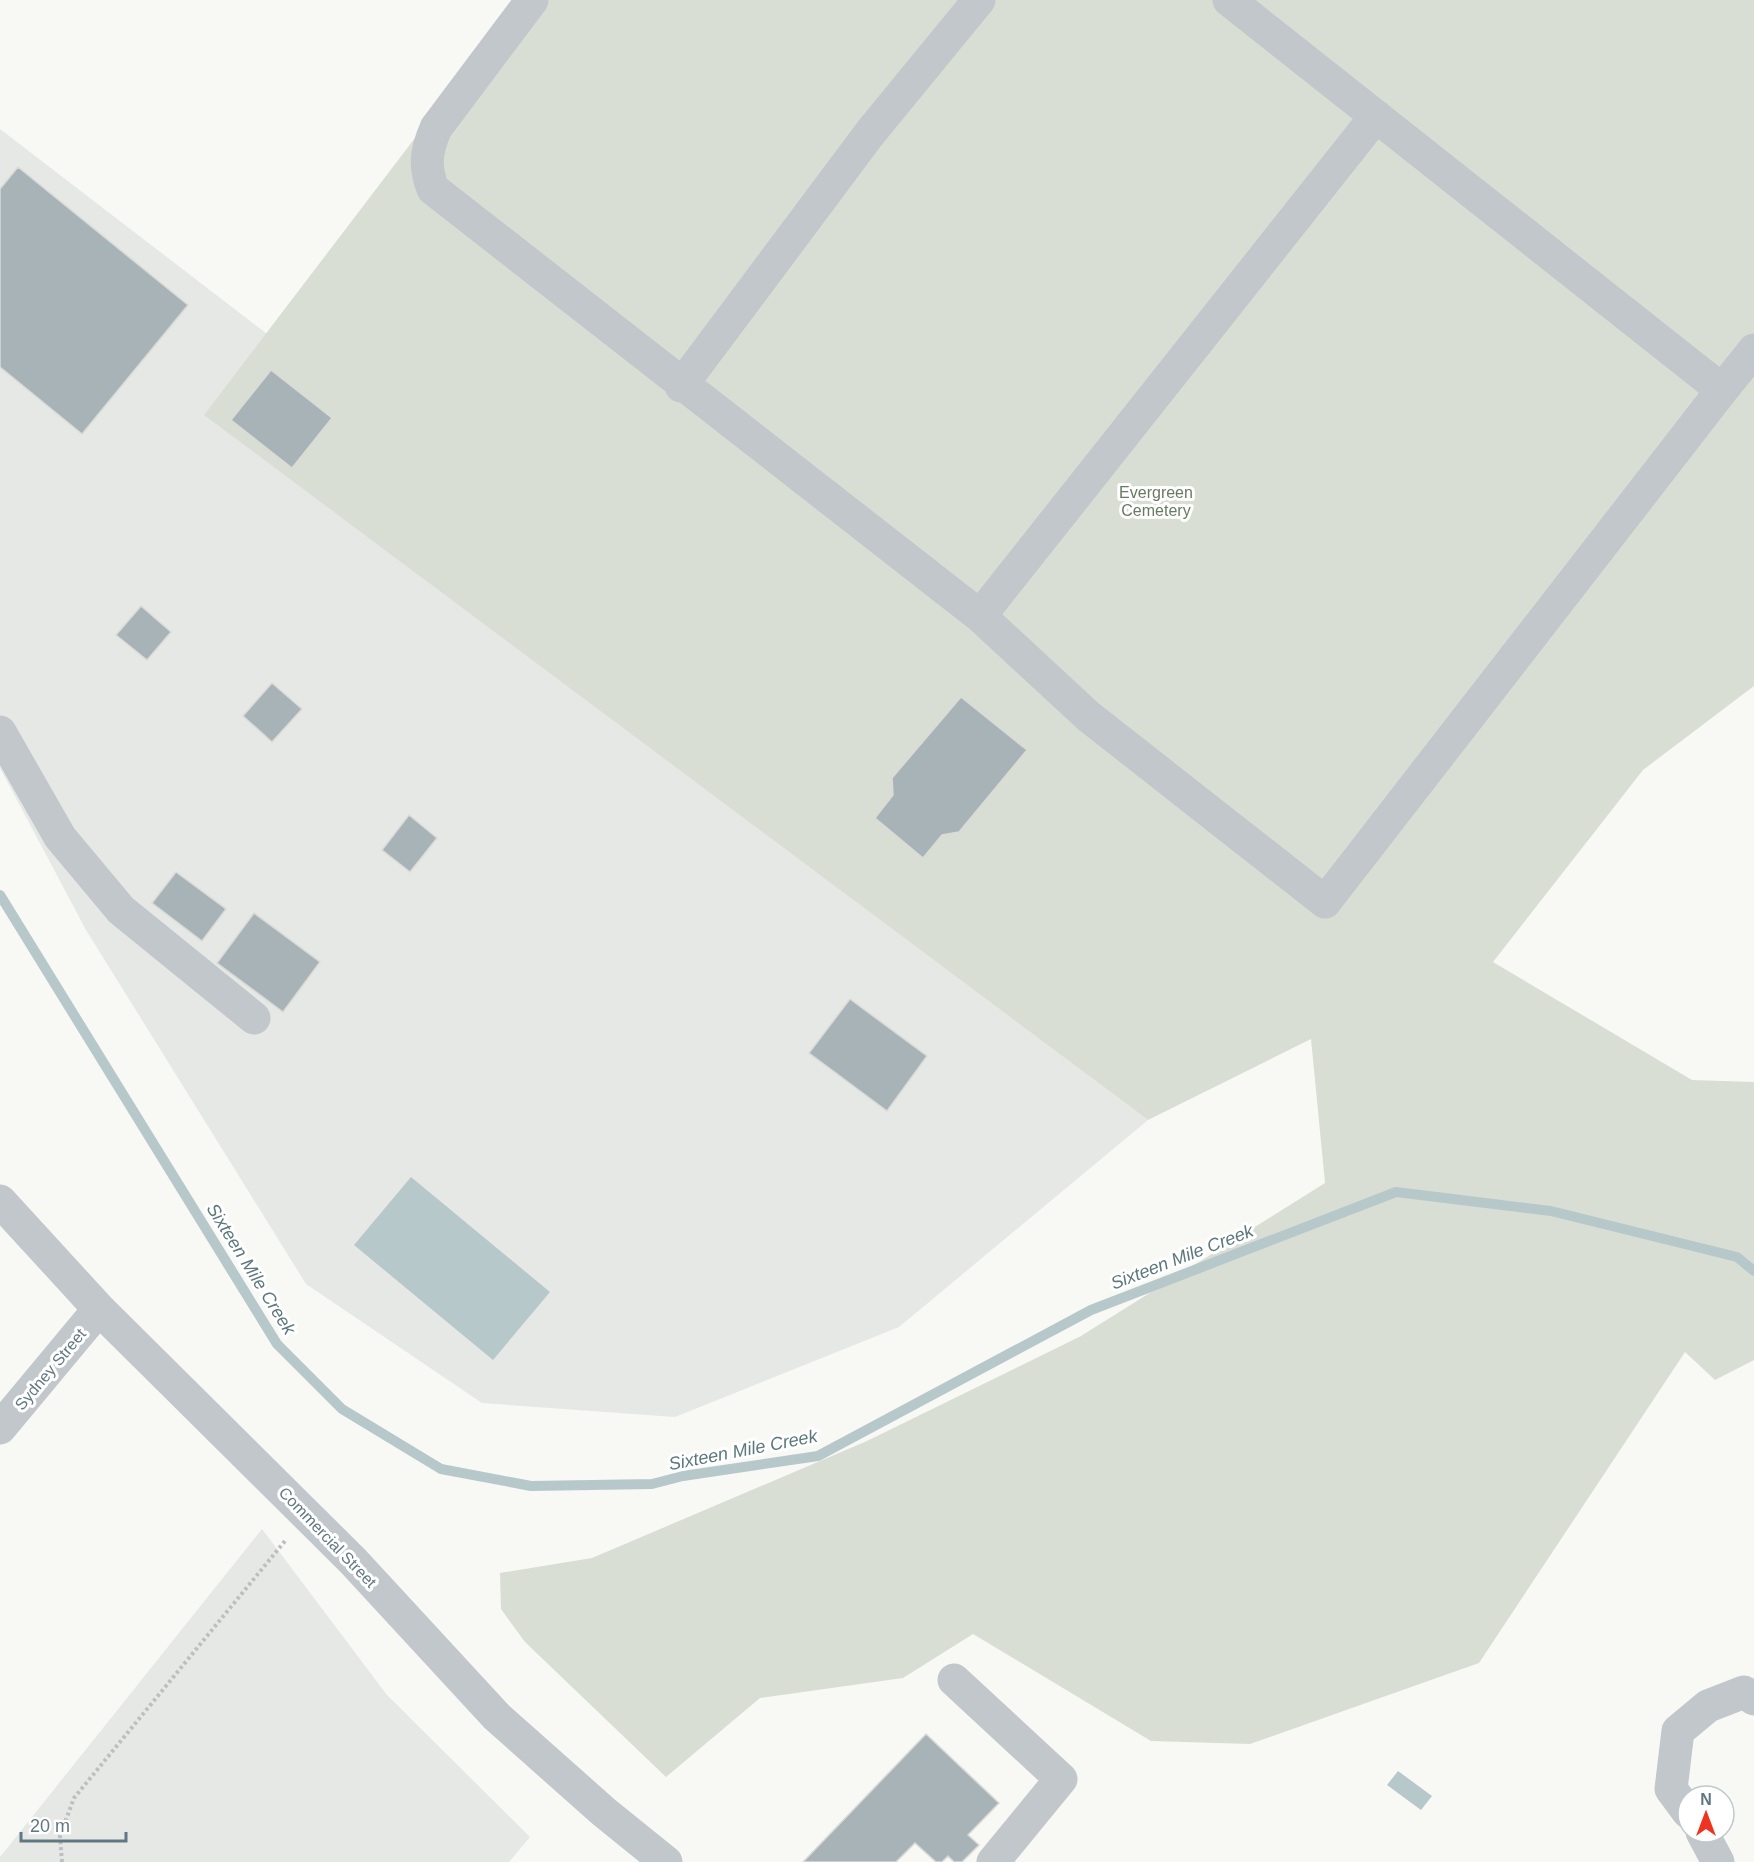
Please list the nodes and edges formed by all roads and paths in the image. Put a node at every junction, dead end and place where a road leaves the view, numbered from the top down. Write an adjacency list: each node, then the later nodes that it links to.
1 (532, 0): 6 (street)
2 (979, 0): 6 (street)
3 (1229, 0): 4 (street)
4 (1376, 116): 7 (street); 8 (street)
5 (1754, 350): 7 (street)
6 (681, 386): 8 (street)
7 (1722, 390): 8 (street)
8 (980, 616)
9 (0, 732): 10 (street)
10 (254, 1018)
11 (0, 1201): 12 (street, Commercial Street)
12 (99, 1309): 13 (street, Sydney Street); 14 (street, Commercial Street)
13 (0, 1428)
14 (306, 1515): 19 (path); 20 (street, Commercial Street)
15 (954, 1680): 21 (street)
16 (1754, 1700): 17 (street)
17 (1676, 1796)
18 (1708, 1844): 22 (street)
19 (62, 1862)
20 (666, 1862)
21 (993, 1862)
22 (1718, 1862)

